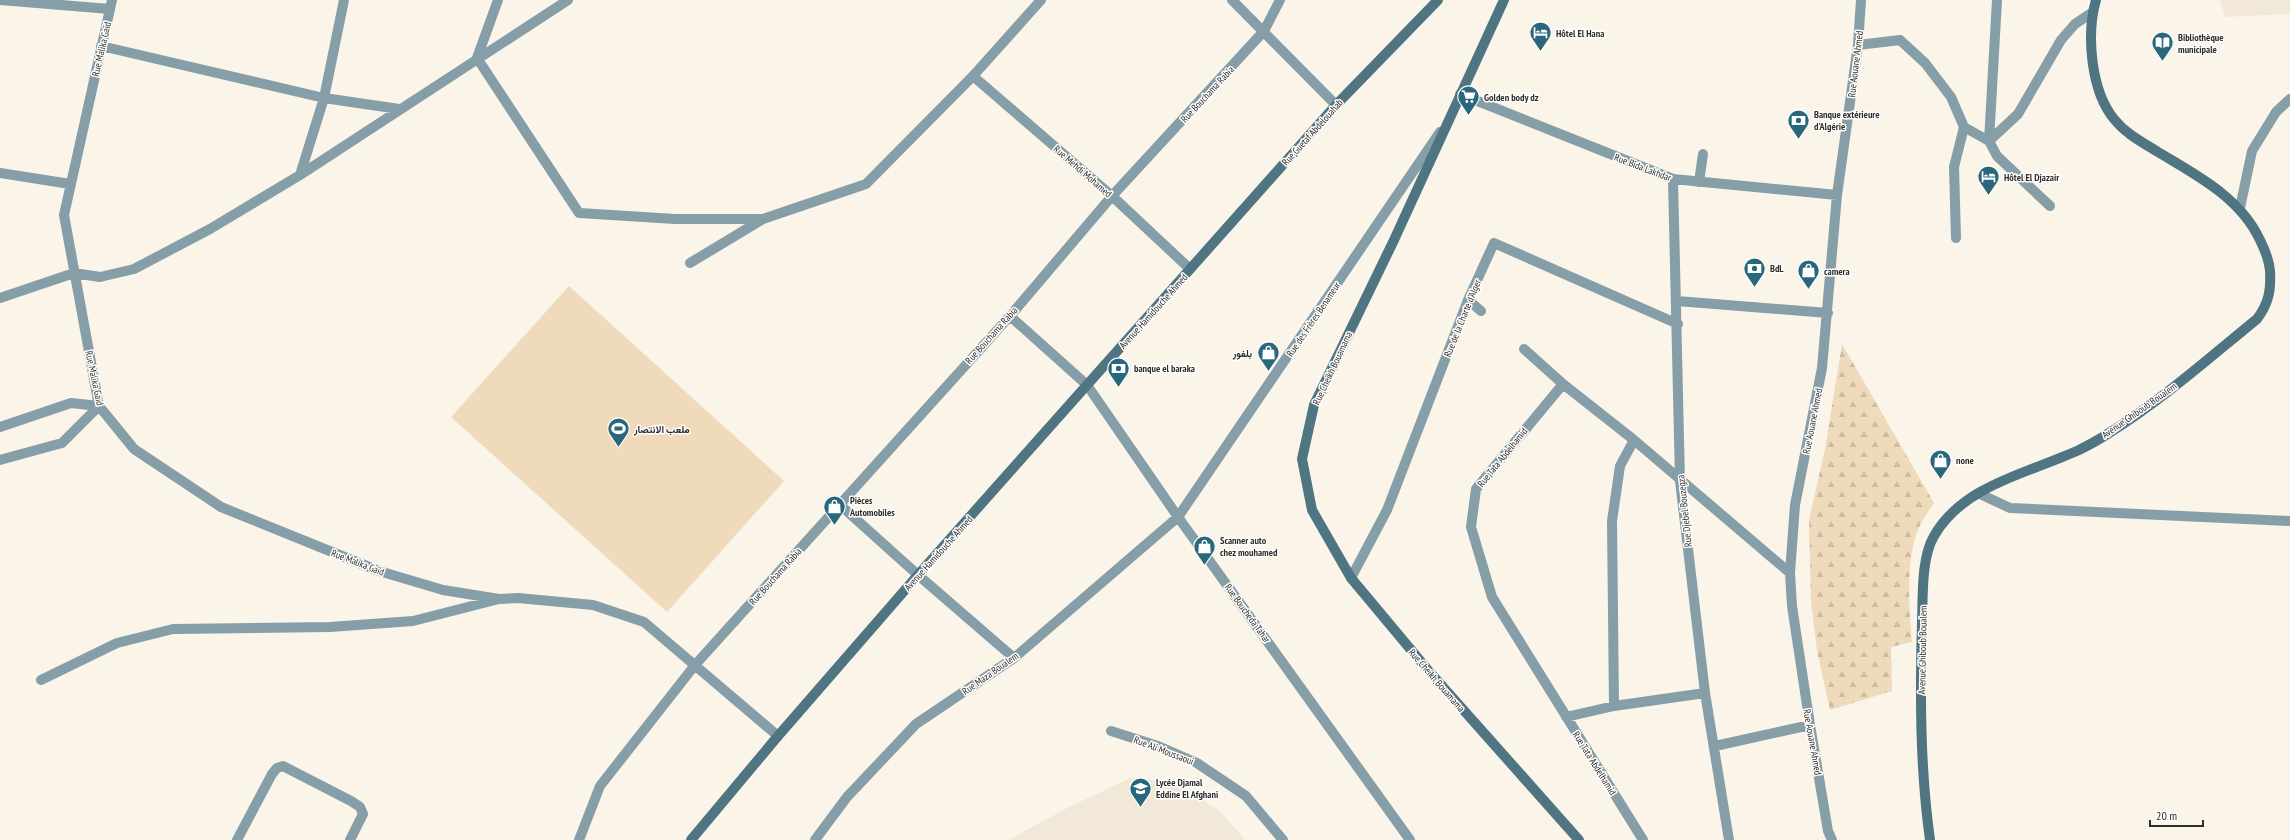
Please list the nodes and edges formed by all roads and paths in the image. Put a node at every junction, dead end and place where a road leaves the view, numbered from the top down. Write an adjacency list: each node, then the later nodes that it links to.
1 (0, 0): 13 (street)
2 (344, 0): 21 (street)
3 (498, 0): 18 (street)
4 (568, 0): 18 (street)
5 (1041, 0): 19 (street)
6 (1232, 0): 15 (street)
7 (1280, 0): 15 (street, Rue Bouchama Rabia)
8 (1438, 0): 23 (main road, Rue Guetaf Abdelouahab)
9 (1504, 0): 20 (main road, Rue Cheikh Bouamama)
10 (1861, 0): 16 (street, Rue Aouane Ahmed)
11 (1997, 0): 27 (street)
12 (2096, 0): 14 (main road, Avenue Ghiboub Boualem)
13 (111, 4): 17 (street, Rue Malika Gaïd)
14 (2093, 12): 27 (street); 37 (main road, Avenue Ghiboub Boualem)
15 (1264, 31): 23 (street); 35 (street, Rue Bouchama Rabia)
16 (1858, 45): 26 (street); 34 (street, Rue Aouane Ahmed)
17 (101, 46): 21 (street); 33 (street, Rue Malika Gaïd)
18 (478, 58): 24 (street); 38 (street)
19 (973, 76): 35 (street, Rue Mehdi Mohamed); 38 (street)
20 (1460, 94): 25 (main road, Rue Cheikh Bouamama); 31 (street, Rue Bida Lakhdar)
21 (324, 98): 24 (street); 30 (street)
22 (2290, 99): 37 (street)
23 (1336, 105): 41 (main road, Rue Guetaf Abdelouahab)
24 (399, 109): 30 (street)
25 (1448, 121): 60 (street, Rue des Frères Benameur); 64 (main road, Rue Cheikh Bouamama)
26 (1964, 127): 27 (street); 39 (street)
27 (1989, 141): 36 (street)
28 (1703, 154): 32 (street)
29 (0, 173): 33 (street)
30 (300, 175): 42 (street)
31 (1673, 179): 32 (street, Rue Bida Lakhdar); 45 (street, Rue Djebel Bouzegza)
32 (1699, 182): 34 (street, Rue Bida Lakhdar)
33 (70, 184): 42 (street, Rue Malika Gaïd)
34 (1836, 195): 47 (street, Rue Aouane Ahmed)
35 (1112, 196): 41 (street, Rue Mehdi Mohamed); 48 (street, Rue Bouchama Rabia)
36 (2050, 206)
37 (2240, 208): 58 (main road, Avenue Ghiboub Boualem)
38 (763, 219): 40 (street)
39 (1956, 238)
40 (690, 263)
41 (1190, 269): 52 (main road, Avenue Hamidouche Ahmed)
42 (74, 273): 43 (street); 53 (street, Rue Malika Gaïd)
43 (0, 298)
44 (1468, 300): 46 (street); 49 (street, Rue de la Charte d'Alger); 64 (street, Rue de la Charte d'Alger)
45 (1677, 301): 47 (street); 49 (street, Rue Djebel Bouzegza)
46 (1481, 311)
47 (1828, 314): 62 (street, Rue Aouane Ahmed)
48 (1010, 316): 52 (street, Rue Boucheda Tahar); 59 (street, Rue Bouchama Rabia)
49 (1678, 324): 57 (street, Rue Djebel Bouzegza)
50 (1524, 349): 51 (street)
51 (1563, 384): 55 (street); 71 (street, Rue Tata Abdelhamid)
52 (1087, 385): 60 (street, Rue Boucheda Tahar); 63 (main road, Avenue Hamidouche Ahmed)
53 (99, 406): 54 (street); 56 (street); 65 (street, Rue Malika Gaïd)
54 (0, 426)
55 (1634, 440): 57 (street); 70 (street)
56 (0, 460)
57 (1680, 481): 62 (street); 69 (street, Rue Djebel Bouzegza)
58 (1980, 494): 61 (street); 87 (main road, Avenue Ghiboub Boualem)
59 (839, 504): 63 (street); 67 (street, Rue Bouchama Rabia)
60 (1178, 517): 66 (street, Rue Maza Boualem); 82 (street, Rue Boucheda Tahar)
61 (2290, 521)
62 (1790, 573): 72 (street, Rue Aouane Ahmed)
63 (918, 575): 66 (street); 74 (main road, Avenue Hamidouche Ahmed)
64 (1351, 578): 83 (main road, Rue Cheikh Bouamama)
65 (499, 599): 67 (street); 68 (street)
66 (1014, 658): 80 (street, Rue Maza Boualem)
67 (695, 665): 74 (street); 78 (street, Rue Bouchama Rabia)
68 (41, 680)
69 (1705, 693): 70 (street); 75 (street, Rue Djebel Bouzegza)
70 (1614, 706): 71 (street)
71 (1566, 717): 84 (street, Rue Tata Abdelhamid)
72 (1810, 725): 75 (street); 86 (street, Rue Aouane Ahmed)
73 (1111, 731): 81 (street, Rue Ali Moussaoui)
74 (778, 736): 79 (main road, Avenue Hamidouche Ahmed)
75 (1715, 746): 85 (street, Rue Djebel Bouzegza)
76 (237, 840): 77 (street)
77 (350, 840)
78 (580, 840)
79 (691, 840)
80 (815, 840)
81 (1283, 840)
82 (1410, 840)
83 (1579, 840)
84 (1643, 840)
85 (1729, 840)
86 (1832, 840)
87 (1930, 840)

